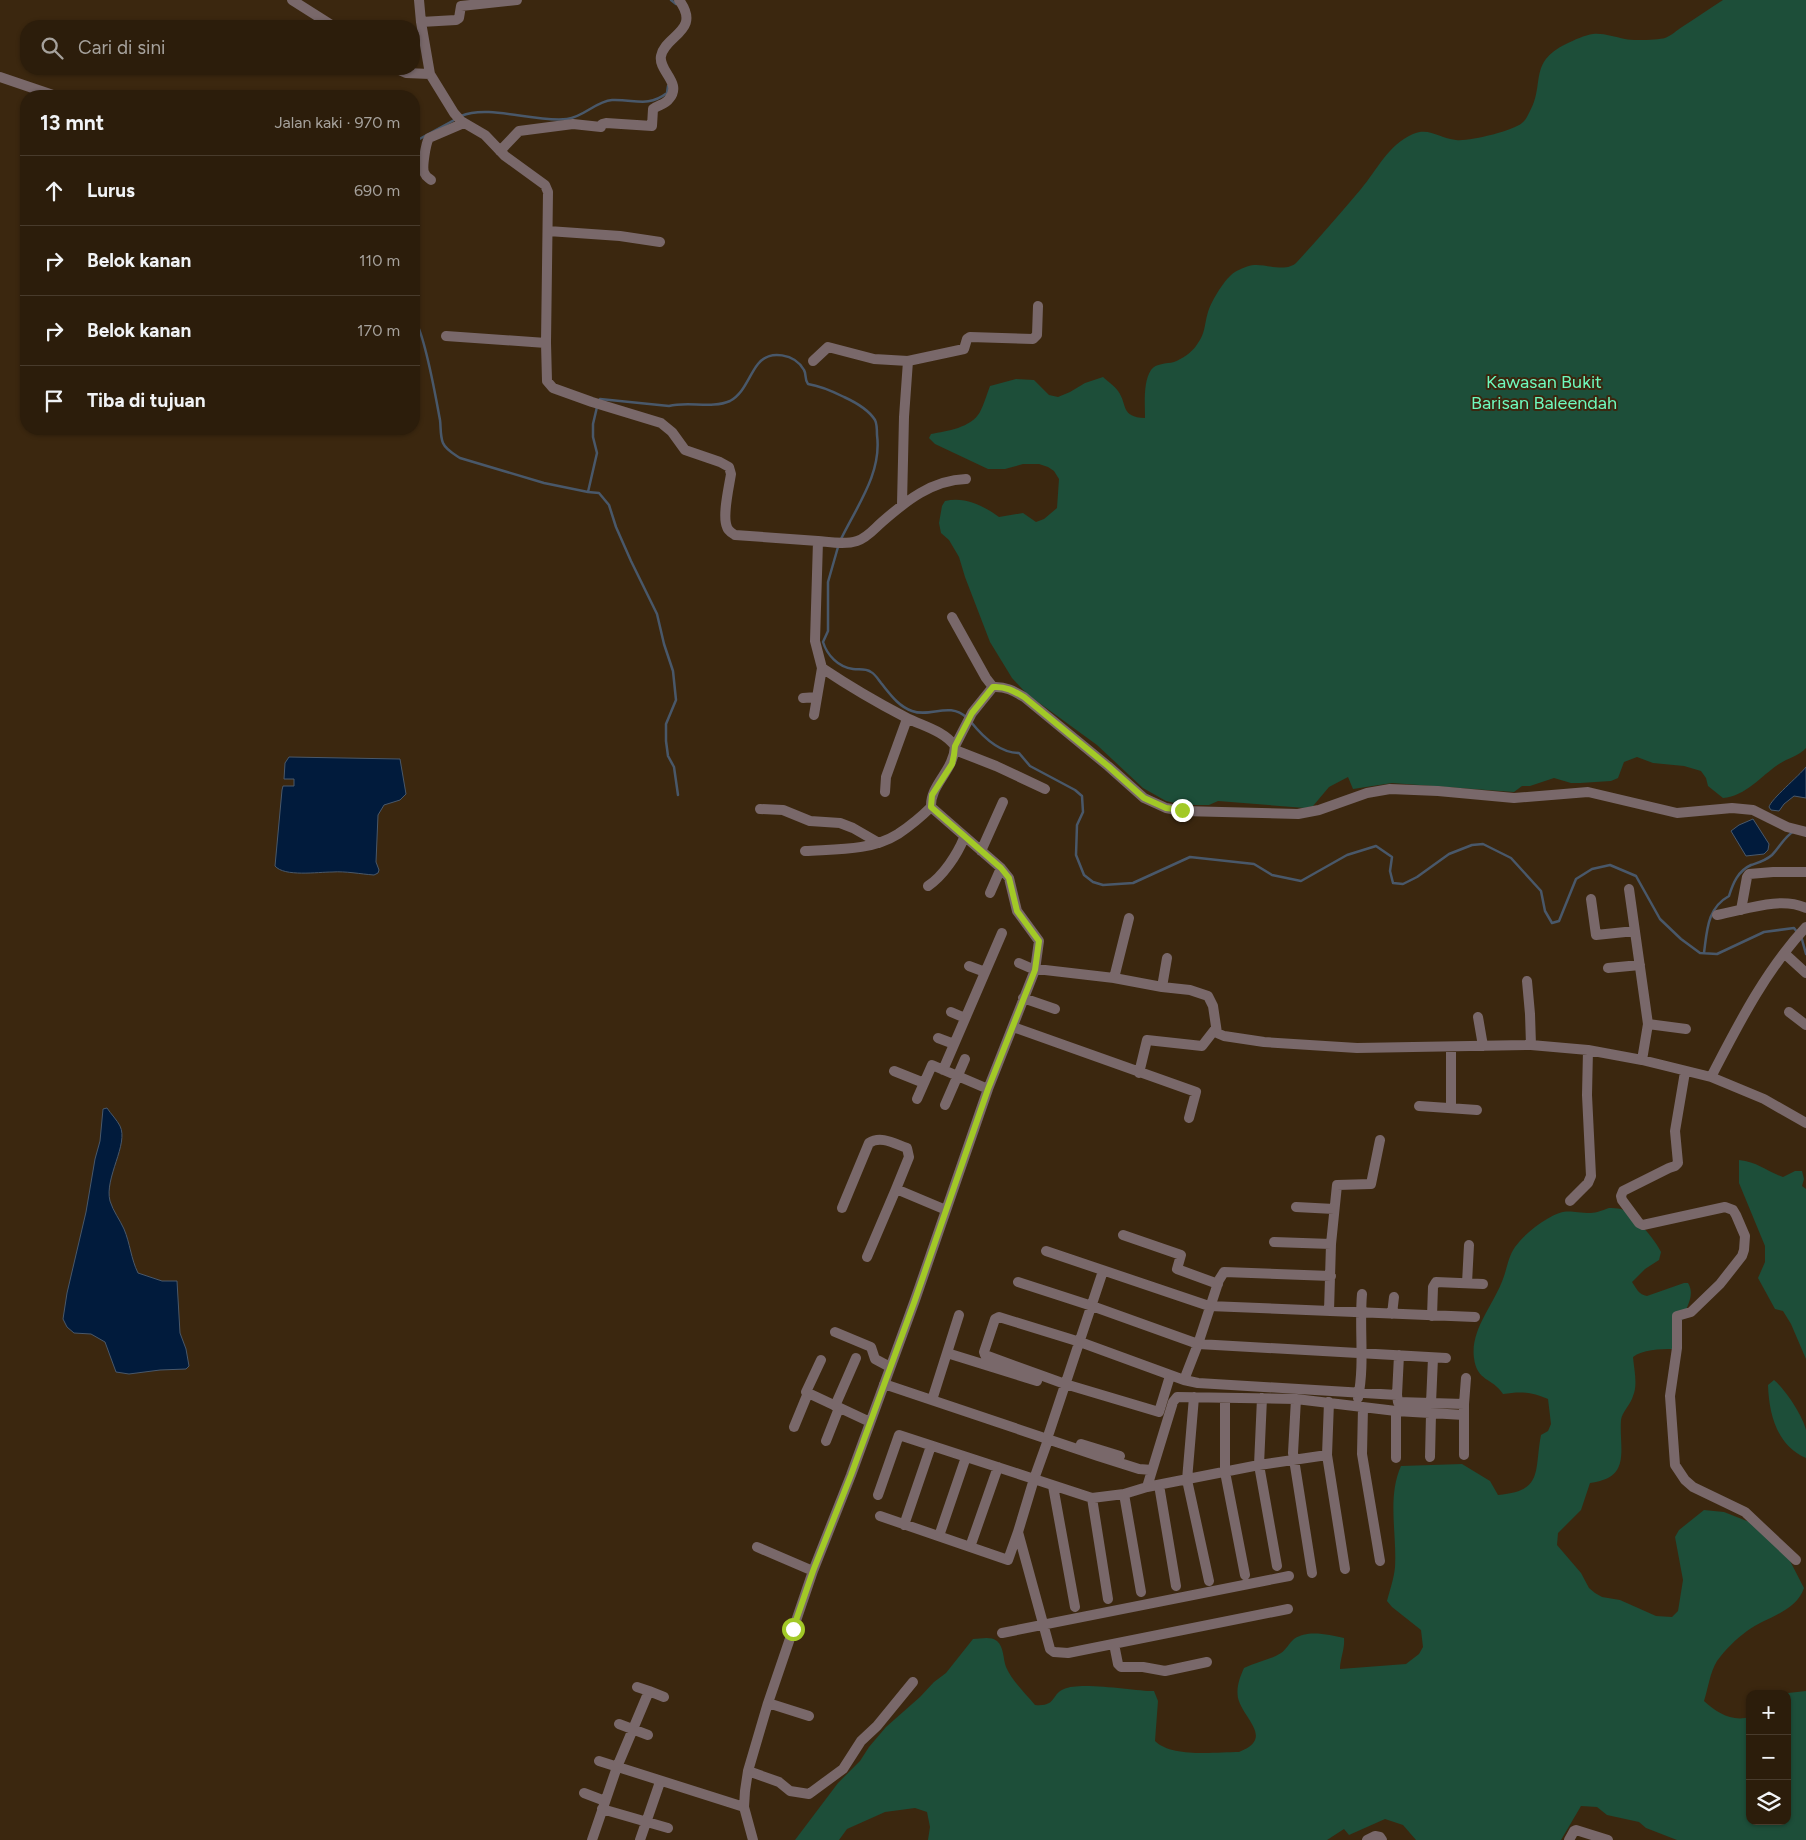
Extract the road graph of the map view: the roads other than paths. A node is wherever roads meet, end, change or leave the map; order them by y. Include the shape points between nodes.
1 (292, 0) edge
2 (419, 0) edge
3 (516, 0) edge
4 (679, 0) edge
5 (324, 20) edge
6 (420, 20) edge
7 (420, 22) joint
8 (420, 74) edge
9 (430, 74) junction
10 (0, 77) edge
11 (38, 90) edge
12 (462, 122) junction
13 (500, 151) junction
14 (430, 180) dead end
15 (548, 231) junction
16 (660, 242) dead end
17 (1038, 306) dead end
18 (446, 336) dead end
19 (546, 343) junction
20 (908, 361) junction
21 (813, 362) dead end
22 (966, 478) dead end
23 (902, 504) junction
24 (818, 541) junction
25 (952, 617) dead end
26 (822, 668) junction
27 (993, 687) junction
28 (803, 698) dead end
29 (818, 698) junction
30 (814, 715) dead end
31 (907, 719) junction
32 (955, 748) junction
33 (1045, 789) dead end
34 (885, 792) dead end
35 (1003, 802) dead end
36 (931, 807) junction
37 (760, 809) dead end
38 (1803, 831) edge
39 (964, 838) junction
40 (879, 843) junction
41 (805, 851) dead end
42 (981, 851) junction
43 (1001, 868) junction
44 (1806, 872) edge
45 (928, 886) dead end
46 (1630, 889) dead end
47 (990, 893) dead end
48 (1591, 899) dead end
49 (1806, 908) edge
50 (1741, 910) junction
51 (1717, 915) dead end
52 (1129, 918) dead end
53 (1806, 927) edge
54 (1635, 931) junction
55 (1002, 933) dead end
56 (1784, 953) junction
57 (1167, 958) dead end
58 (1019, 963) dead end
59 (1640, 965) junction
60 (969, 966) dead end
61 (1608, 968) dead end
62 (1035, 970) junction
63 (985, 972) junction
64 (1806, 973) edge
65 (1114, 978) junction
66 (1527, 981) dead end
67 (1162, 987) junction
68 (1023, 998) junction
69 (1055, 1009) dead end
70 (951, 1012) dead end
71 (1789, 1012) dead end
72 (1478, 1017) dead end
73 (965, 1018) junction
74 (1648, 1024) junction
75 (1806, 1025) edge
76 (1013, 1027) junction
77 (1216, 1028) junction
78 (1686, 1029) dead end
79 (938, 1038) dead end
80 (954, 1044) junction
81 (1483, 1046) junction
82 (1531, 1046) junction
83 (1451, 1047) junction
84 (1588, 1050) junction
85 (965, 1059) dead end
86 (1642, 1060) junction
87 (943, 1070) junction
88 (894, 1071) dead end
89 (1685, 1072) junction
90 (1139, 1073) junction
91 (958, 1076) junction
92 (1710, 1077) junction
93 (924, 1083) junction
94 (988, 1089) junction
95 (917, 1099) dead end
96 (945, 1105) dead end
97 (1419, 1106) dead end
98 (1451, 1108) junction
99 (1477, 1110) dead end
100 (1189, 1118) dead end
101 (1806, 1123) edge
102 (1380, 1140) dead end
103 (896, 1189) junction
104 (1570, 1200) dead end
105 (1296, 1207) dead end
106 (842, 1208) dead end
107 (1334, 1209) junction
108 (946, 1210) junction
109 (1123, 1235) dead end
110 (1274, 1242) dead end
111 (1331, 1244) junction
112 (1469, 1245) dead end
113 (1046, 1252) dead end
114 (867, 1257) dead end
115 (1103, 1270) junction
116 (1331, 1276) junction
117 (1018, 1282) dead end
118 (1467, 1283) junction
119 (1218, 1284) junction
120 (1483, 1284) dead end
121 (1362, 1294) dead end
122 (1394, 1297) dead end
123 (1092, 1306) junction
124 (1209, 1306) junction
125 (1329, 1311) junction
126 (1360, 1313) junction
127 (1392, 1314) junction
128 (959, 1315) dead end
129 (1432, 1316) junction
130 (1474, 1317) dead end
131 (835, 1332) dead end
132 (1080, 1342) junction
133 (1198, 1344) junction
134 (947, 1353) junction
135 (1362, 1353) junction
136 (1398, 1355) junction
137 (856, 1358) dead end
138 (1433, 1358) junction
139 (1446, 1358) dead end
140 (821, 1360) dead end
141 (890, 1367) junction
142 (1170, 1376) junction
143 (1466, 1378) dead end
144 (1184, 1380) junction
145 (885, 1381) junction
146 (1064, 1387) junction
147 (1359, 1393) junction
148 (808, 1394) junction
149 (1397, 1395) junction
150 (933, 1397) junction
151 (1194, 1397) junction
152 (1262, 1398) junction
153 (1225, 1399) junction
154 (1296, 1399) junction
155 (1329, 1402) junction
156 (1431, 1403) junction
157 (1464, 1404) junction
158 (837, 1407) junction
159 (1360, 1407) junction
160 (1396, 1412) junction
161 (1431, 1414) junction
162 (1464, 1415) junction
163 (870, 1422) junction
164 (1167, 1422) junction
165 (794, 1427) dead end
166 (1048, 1436) junction
167 (826, 1441) dead end
168 (931, 1446) junction
169 (1327, 1455) junction
170 (1464, 1455) dead end
171 (966, 1457) junction
172 (1430, 1457) dead end
173 (1396, 1458) dead end
174 (1294, 1459) junction
175 (1259, 1465) junction
176 (998, 1467) junction
177 (1152, 1470) junction
178 (1225, 1472) junction
179 (1034, 1479) junction
180 (1188, 1480) junction
181 (1159, 1485) junction
182 (1053, 1486) junction
183 (1147, 1487) junction
184 (1124, 1494) junction
185 (878, 1495) dead end
186 (1092, 1498) junction
187 (880, 1516) dead end
188 (904, 1524) junction
189 (1018, 1532) junction
190 (939, 1536) junction
191 (757, 1547) dead end
192 (970, 1547) junction
193 (1796, 1560) dead end
194 (1380, 1561) dead end
195 (1278, 1566) dead end
196 (1346, 1569) dead end
197 (813, 1571) junction
198 (1312, 1573) dead end
199 (1245, 1575) dead end
200 (1289, 1576) dead end
201 (1209, 1581) dead end
202 (1176, 1586) dead end
203 (1141, 1592) dead end
204 (1108, 1599) dead end
205 (1075, 1606) dead end
206 (1288, 1609) dead end
207 (1043, 1625) junction
208 (1002, 1633) dead end
209 (1114, 1644) junction
210 (1207, 1662) dead end
211 (913, 1682) dead end
212 (637, 1687) dead end
213 (649, 1691) junction
214 (664, 1697) dead end
215 (768, 1703) junction
216 (809, 1716) dead end
217 (619, 1724) dead end
218 (633, 1729) junction
219 (648, 1735) dead end
220 (599, 1761) dead end
221 (617, 1767) junction
222 (748, 1771) junction
223 (660, 1782) junction
224 (584, 1793) dead end
225 (603, 1805) junction
226 (744, 1808) junction
227 (645, 1822) junction
228 (668, 1828) dead end
229 (592, 1840) edge
230 (640, 1840) edge
231 (753, 1840) edge
232 (1367, 1840) edge
233 (1382, 1840) edge
234 (1568, 1840) edge
235 (1608, 1840) edge

1 - 5 street
2 - 6 street
3 - 7 street via 461,6 456,20
4 - 13 street via 687,16 684,26 660,58 673,84 672,91 670,99 653,109 652,126 573,124 519,131
7 - 9 street
8 - 9 street
9 - 12 street
10 - 11 street
12 - 13 street via 485,135
12 - 14 street via 429,138 424,170
13 - 15 street via 545,185 550,199
15 - 16 street
15 - 19 street
17 - 20 street via 1037,335 1033,339 970,338 964,349
18 - 19 street
19 - 24 street via 545,373 553,388 661,423 685,450 729,467 726,519 730,532 736,536
20 - 21 street via 874,359 826,347
20 - 23 street
22 - 23 street via 940,482
23 - 24 street via 857,541
24 - 26 street via 815,641
25 - 27 street
26 - 29 street
26 - 31 street
27 - 32 street via 970,717
27 - 38 street via 1012,690 1024,697 1144,798 1166,808 1298,814 1378,790 1438,791 1514,798 1588,792 1677,813 1732,808 1753,810 1787,827
28 - 29 street
29 - 30 street
31 - 32 street via 944,734
31 - 34 street via 886,777
32 - 33 street
32 - 36 street via 952,764 932,795
35 - 42 street
36 - 39 street
36 - 40 street via 897,835
37 - 40 street via 783,810 810,821 840,823
39 - 42 street
39 - 45 street via 945,869
40 - 41 street via 861,848
42 - 43 street
43 - 47 street
43 - 62 street via 1009,878 1017,911 1039,941
44 - 50 street via 1750,874
46 - 54 street
48 - 54 street via 1596,935
49 - 50 street via 1784,902
50 - 51 street
52 - 65 street
53 - 56 street
54 - 59 street
55 - 63 street
56 - 64 street
56 - 92 street via 1740,1021
57 - 67 street
58 - 62 street
59 - 61 street
59 - 74 street
60 - 63 street
62 - 65 street
62 - 68 street
63 - 73 street
65 - 67 street
66 - 82 street
67 - 77 street via 1208,996
68 - 69 street
68 - 76 street
70 - 73 street
71 - 75 street
72 - 81 street
73 - 80 street
74 - 78 street
74 - 86 street
76 - 90 street
76 - 94 street
77 - 83 street via 1217,1033 1224,1036 1264,1042 1357,1048
77 - 90 street via 1202,1046 1147,1040
79 - 80 street
80 - 87 street
81 - 82 street
81 - 83 street
82 - 84 street
83 - 98 street
84 - 86 street
84 - 104 street via 1591,1176
85 - 91 street
86 - 89 street
87 - 91 street
87 - 93 street via 932,1065
88 - 93 street
89 - 92 street
89 - 193 street via 1675,1131 1678,1163 1623,1191 1622,1200 1643,1225 1725,1206 1736,1215 1745,1243 1742,1256 1720,1284 1691,1312 1677,1316 1677,1348 1670,1396 1675,1465 1684,1480 1693,1487 1745,1512
90 - 100 street via 1196,1092
91 - 94 street
91 - 96 street
92 - 101 street via 1764,1099
93 - 95 street
94 - 108 street
97 - 98 street
98 - 99 street
102 - 107 street via 1371,1184 1337,1184
103 - 106 street via 909,1157 907,1148 873,1140
103 - 108 street
103 - 114 street
105 - 107 street
107 - 111 street
108 - 141 street
109 - 119 street via 1181,1254 1177,1269
110 - 111 street
111 - 116 street
112 - 118 street
113 - 115 street
115 - 123 street
115 - 124 street
116 - 119 street via 1224,1272
116 - 125 street
117 - 123 street
118 - 120 street
118 - 129 street via 1434,1283
119 - 124 street
121 - 126 street
122 - 127 street
123 - 132 street
123 - 133 street
124 - 125 street
124 - 133 street
125 - 126 street
126 - 127 street
126 - 135 street
127 - 129 street
128 - 134 street
129 - 130 street
131 - 141 street via 871,1348 875,1359
132 - 142 street
132 - 146 street
132 - 146 street via 995,1318 985,1355
133 - 135 street
133 - 144 street
134 - 146 street
134 - 150 street
135 - 136 street
135 - 147 street
136 - 138 street
136 - 149 street
137 - 158 street
138 - 139 street
138 - 156 street
140 - 148 street via 806,1392
141 - 145 street
142 - 144 street
142 - 146 street via 1159,1412
143 - 157 street
144 - 147 street
145 - 150 street
145 - 163 street
146 - 164 street
146 - 166 street
147 - 149 street
147 - 159 street
148 - 158 street
148 - 165 street
149 - 156 street via 1398,1402
150 - 166 street
151 - 153 street
151 - 164 street via 1177,1397 1172,1402
151 - 180 street
152 - 153 street
152 - 154 street
152 - 175 street
153 - 178 street
154 - 155 street
154 - 174 street
155 - 159 street
155 - 169 street
156 - 157 street
157 - 162 street
158 - 163 street
158 - 167 street
159 - 160 street
159 - 194 street via 1362,1454
160 - 161 street
160 - 173 street
161 - 162 street
161 - 172 street
162 - 170 street
163 - 197 street
164 - 177 street
166 - 177 street via 1099,1453 1141,1462
166 - 179 street
168 - 171 street
168 - 185 street via 899,1435
168 - 188 street
169 - 174 street
169 - 196 street
171 - 176 street
171 - 190 street
174 - 175 street
174 - 198 street
175 - 178 street
175 - 195 street
176 - 179 street
176 - 192 street
177 - 183 street
178 - 180 street
178 - 199 street
179 - 182 street
179 - 189 street
180 - 181 street
180 - 201 street
181 - 183 street
181 - 202 street
182 - 186 street
182 - 205 street
183 - 184 street
184 - 186 street
184 - 203 street
186 - 204 street
187 - 188 street
188 - 190 street
189 - 192 street via 1008,1560
189 - 207 street
190 - 192 street
191 - 197 street
197 - 215 street
200 - 207 street
206 - 209 street
207 - 208 street
207 - 209 street via 1050,1650 1054,1652 1068,1653
209 - 210 street via 1118,1664 1122,1667 1165,1671
211 - 222 street via 861,1741 844,1769 809,1794 790,1791 779,1782
212 - 213 street
213 - 214 street
213 - 218 street
215 - 216 street
215 - 222 street
217 - 218 street
218 - 219 street
218 - 221 street
220 - 221 street
221 - 223 street
221 - 225 street
222 - 226 street
223 - 226 street
223 - 227 street
224 - 225 street
225 - 227 street
225 - 229 street
226 - 231 street
227 - 228 street
227 - 230 street
232 - 233 street via 1375,1836
234 - 235 street via 1576,1830

